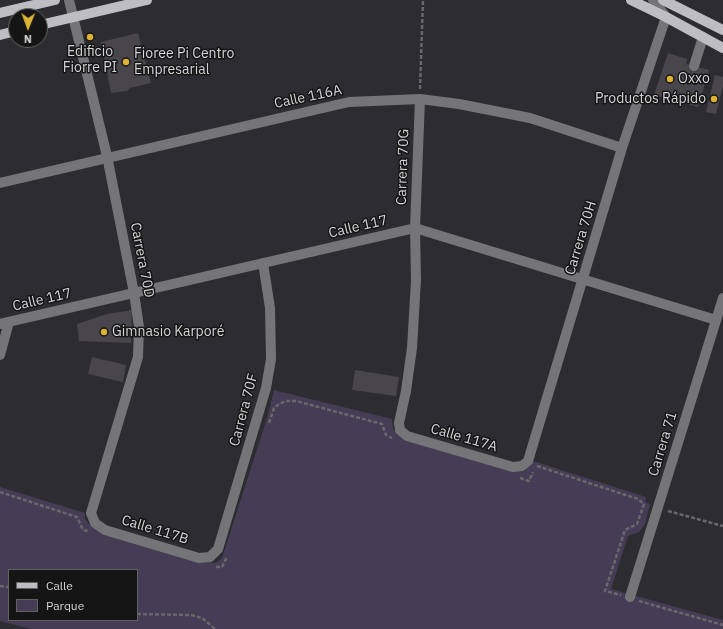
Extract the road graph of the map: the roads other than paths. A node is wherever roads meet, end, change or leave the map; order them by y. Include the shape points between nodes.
1 (55, 0) edge
2 (69, 0) edge
3 (147, 0) edge
4 (631, 0) edge
5 (653, 0) edge
6 (663, 0) edge
7 (0, 13) edge
8 (73, 17) junction
9 (666, 17) junction
10 (48, 23) edge
11 (723, 30) edge
12 (703, 37) junction
13 (723, 48) edge
14 (694, 66) tunnel mouth
15 (420, 99) junction
16 (622, 148) junction
17 (107, 156) junction
18 (0, 183) edge
19 (415, 228) junction
20 (263, 263) junction
21 (583, 281) junction
22 (134, 293) junction
23 (723, 298) edge
24 (716, 320) junction
25 (5, 323) edge
26 (0, 354) edge
27 (400, 430) joint
28 (522, 466) joint
29 (93, 528) joint
30 (210, 562) joint
31 (630, 597) road end

1 - 7 main road
2 - 8 street, Carrera 70D
3 - 8 main road
4 - 9 main road
5 - 9 street
6 - 11 main road
8 - 10 main road
8 - 17 street, Carrera 70D
9 - 12 main road
9 - 16 street, Carrera 70H
12 - 13 main road
12 - 14 street
15 - 16 street, Calle 116A via 530,118
15 - 17 street, Calle 116A via 349,102
15 - 19 street, Carrera 70G
16 - 21 street, Carrera 70H
17 - 18 street, Calle 116A
17 - 22 street, Carrera 70D
19 - 20 street, Calle 117
19 - 21 street
19 - 27 street, Carrera 70G via 416,280 412,340
20 - 22 street, Calle 117
20 - 30 street, Carrera 70F via 270,308 271,359 266,388 218,549
21 - 24 street
21 - 28 street, Carrera 70H via 528,461
22 - 25 street, Calle 117
22 - 29 street, Carrera 70D via 139,327 138,358 91,513
23 - 24 street, Carrera 71
24 - 31 street, Carrera 71
25 - 26 street
27 - 28 street, Calle 117A via 406,436 513,467
29 - 30 street, Calle 117B

